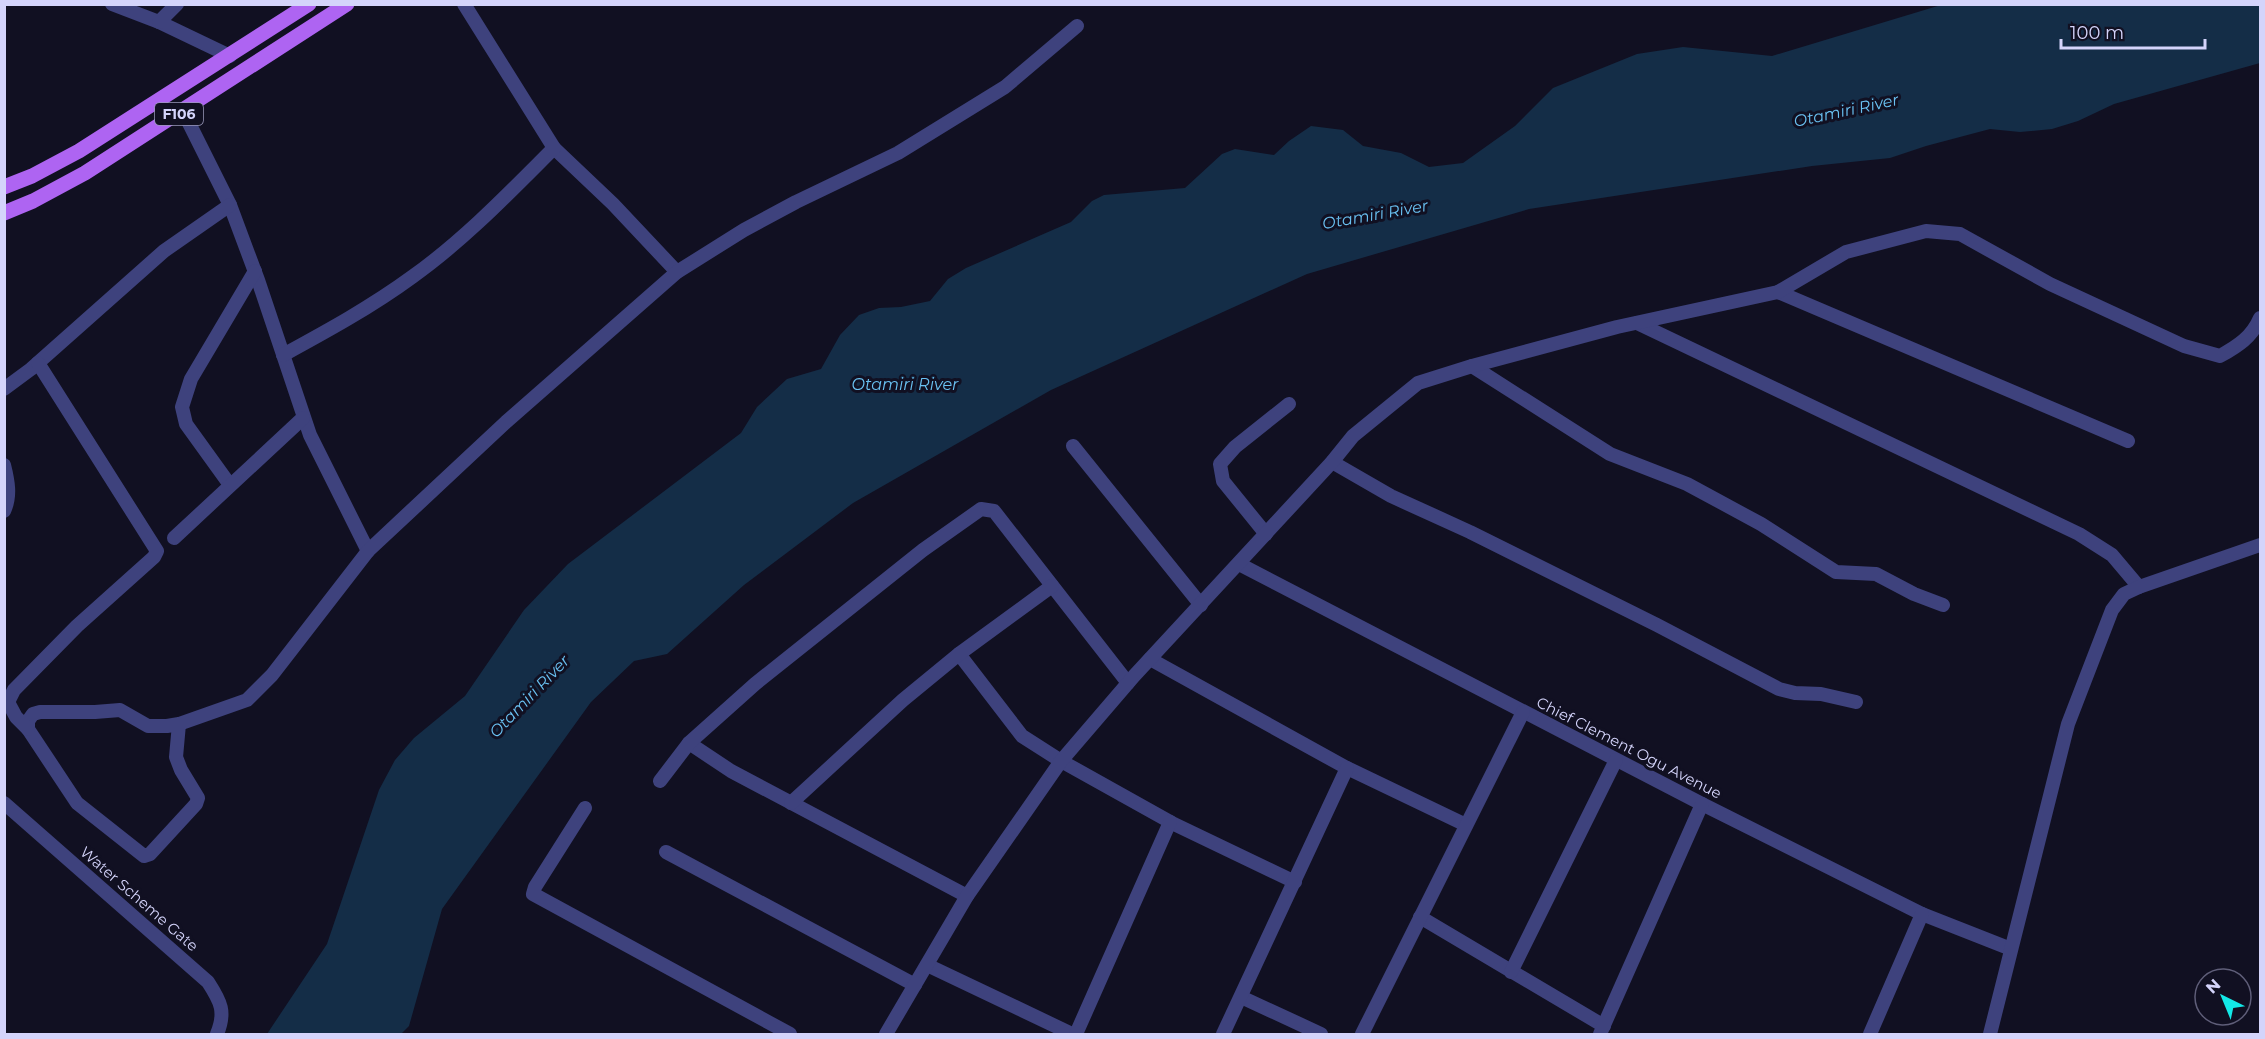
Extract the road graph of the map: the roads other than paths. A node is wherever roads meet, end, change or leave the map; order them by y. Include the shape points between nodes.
1 (112, 4) edge
2 (177, 4) edge
3 (309, 4) edge
4 (346, 4) edge
5 (464, 4) edge
6 (159, 22) junction
7 (1077, 26) dead end
8 (231, 56) junction
9 (183, 111) junction
10 (554, 148) junction
11 (4, 188) edge
12 (230, 205) junction
13 (4, 213) edge
14 (255, 271) junction
15 (677, 272) junction
16 (1778, 292) junction
17 (2260, 318) edge
18 (1637, 323) junction
19 (283, 355) junction
20 (38, 363) junction
21 (1472, 366) junction
22 (4, 389) edge
23 (1289, 404) dead end
24 (303, 418) junction
25 (2128, 441) dead end
26 (1073, 446) dead end
27 (1332, 462) junction
28 (4, 465) edge
29 (230, 486) junction
30 (4, 511) edge
31 (1266, 534) junction
32 (174, 538) dead end
33 (2260, 545) edge
34 (368, 551) junction
35 (1239, 564) junction
36 (1052, 585) junction
37 (2139, 587) junction
38 (1201, 605) junction
39 (1943, 605) dead end
40 (959, 654) junction
41 (1150, 659) junction
42 (1128, 683) junction
43 (1856, 702) dead end
44 (1524, 712) junction
45 (179, 724) junction
46 (28, 729) junction
47 (689, 743) junction
48 (1616, 760) junction
49 (1061, 761) junction
50 (1347, 768) junction
51 (660, 781) dead end
52 (4, 803) edge
53 (791, 803) junction
54 (1702, 804) junction
55 (585, 808) dead end
56 (1170, 822) junction
57 (1466, 825) junction
58 (666, 852) dead end
59 (1295, 882) junction
60 (967, 896) junction
61 (1922, 914) junction
62 (1420, 917) junction
63 (2011, 949) junction
64 (927, 965) junction
65 (1511, 972) junction
66 (915, 985) junction
67 (1241, 997) junction
68 (1602, 1030) edge
69 (217, 1035) edge
70 (790, 1035) edge
71 (886, 1035) edge
72 (1074, 1035) edge
73 (1223, 1035) edge
74 (1321, 1035) edge
75 (1362, 1035) edge
76 (1870, 1035) edge
77 (1990, 1035) edge

1 - 6 street
2 - 6 street
3 - 8 main road, F106
4 - 9 main road, F106
5 - 10 street
6 - 8 street
7 - 15 street via 1005,87 898,153 786,208
8 - 11 main road, F106 via 79,152
9 - 12 street
9 - 13 main road, F106 via 85,173
10 - 15 street
10 - 19 street via 413,277
12 - 14 street
12 - 20 street via 164,251
14 - 19 street
14 - 29 street via 191,379 182,407 186,424
15 - 34 street via 506,422
16 - 17 street via 1846,252 1926,231 1960,234 2050,284 2184,346 2220,356 2255,331
16 - 18 street
16 - 25 street
18 - 21 street
18 - 37 street via 2079,534 2112,555
19 - 24 street
20 - 22 street
20 - 46 street via 157,551 14,690 8,702 10,709
21 - 27 street via 1419,383 1353,436
21 - 39 street via 1610,454 1687,484 1761,524 1836,572 1876,574
23 - 31 street via 1234,447 1220,464 1223,481
24 - 29 street
24 - 34 street
26 - 38 street
27 - 31 street
27 - 43 street via 1391,496 1779,689
28 - 30 street via 9,482
29 - 32 street
31 - 35 street
33 - 37 street
34 - 45 street via 257,693
35 - 38 street
35 - 44 street, Chief Clement Ogu Avenue
36 - 40 street
36 - 42 street
36 - 47 street via 994,511 981,509 923,550 765,676
37 - 63 street via 2124,594 2112,610 2068,724
38 - 41 street
40 - 49 street via 1022,736
40 - 53 street
41 - 42 street
41 - 50 street
42 - 49 street
44 - 48 street, Chief Clement Ogu Avenue
44 - 57 street
45 - 46 street via 148,726 111,709 40,712 28,721
45 - 46 street via 176,757 198,798 150,855 144,856 76,804
47 - 51 street
47 - 53 street via 730,771
48 - 54 street, Chief Clement Ogu Avenue
48 - 65 street
49 - 56 street
49 - 60 street
50 - 57 street
50 - 59 street
52 - 69 street, Water Scheme Gate via 208,982 220,1000 222,1021
53 - 60 street
54 - 61 street, Chief Clement Ogu Avenue
54 - 68 street
55 - 70 street via 533,894
56 - 59 street
56 - 72 street
57 - 62 street
58 - 66 street
59 - 67 street
60 - 64 street
61 - 63 street, Chief Clement Ogu Avenue
61 - 76 street
62 - 65 street
62 - 75 street
63 - 77 street
64 - 66 street
64 - 72 street
65 - 68 street
66 - 71 street
67 - 73 street
67 - 74 street

